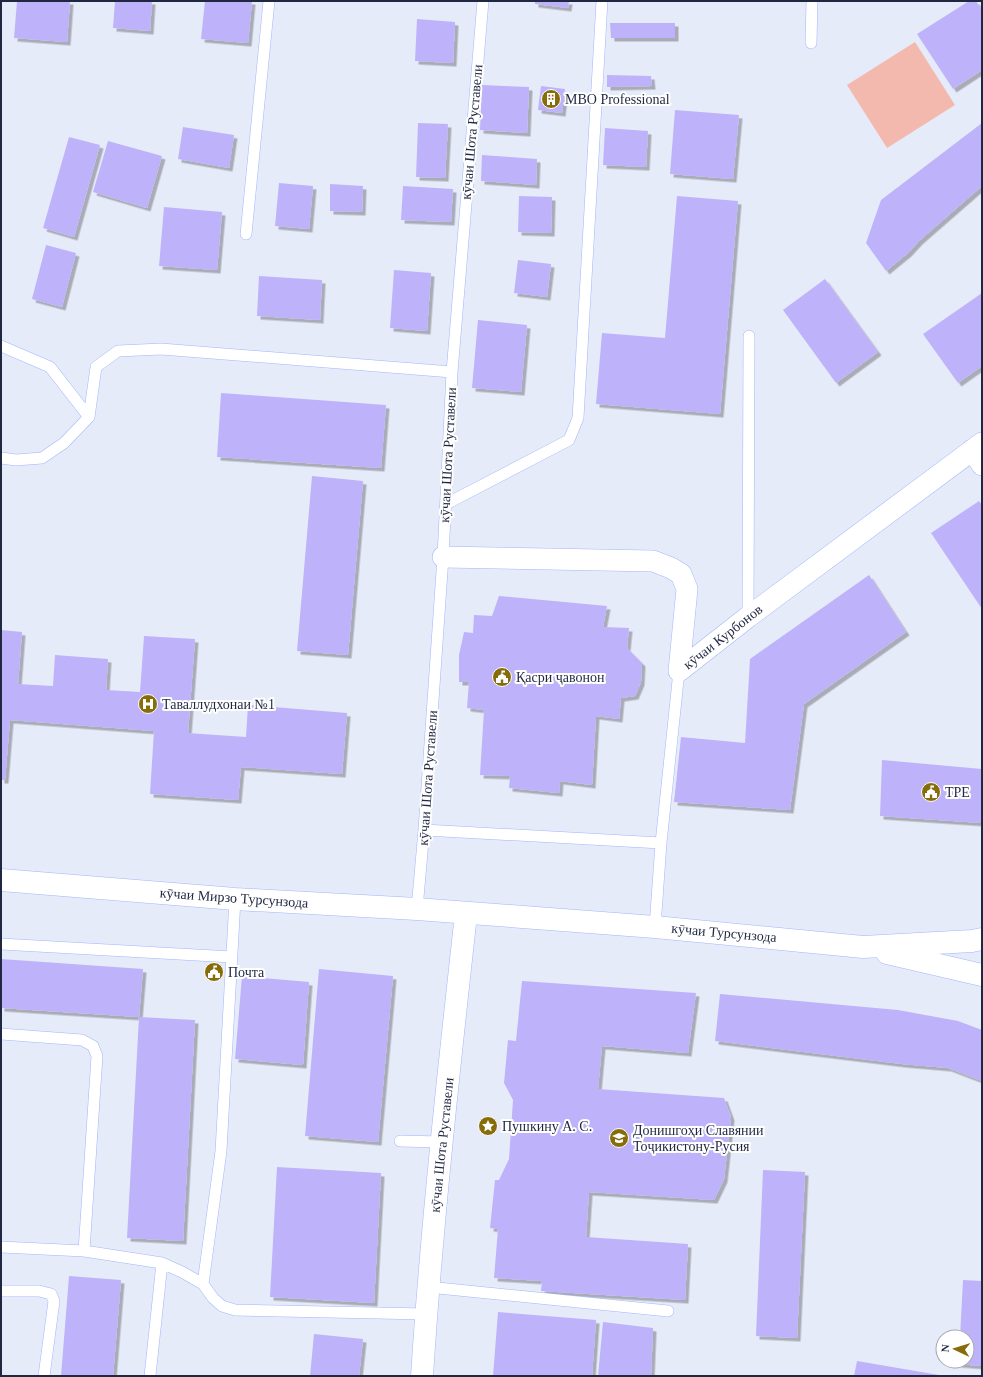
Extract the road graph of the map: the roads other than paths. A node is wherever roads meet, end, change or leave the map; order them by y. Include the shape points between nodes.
1 (269, 1) edge
2 (483, 1) edge
3 (602, 1) edge
4 (812, 1) edge
5 (811, 43) dead end
6 (246, 234) dead end
7 (749, 336) dead end
8 (1, 346) edge
9 (452, 372) junction
10 (89, 418) junction
11 (979, 453) edge
12 (1, 458) edge
13 (446, 504) junction
14 (443, 557) junction
15 (748, 617) junction
16 (679, 671) junction
17 (424, 830) junction
18 (662, 843) junction
19 (1, 880) edge
20 (235, 899) junction
21 (417, 909) junction
22 (466, 914) junction
23 (655, 927) junction
24 (982, 939) edge
25 (1, 944) edge
26 (863, 947) junction
27 (232, 958) junction
28 (982, 975) edge
29 (1, 1034) edge
30 (400, 1141) dead end
31 (441, 1142) junction
32 (1, 1247) edge
33 (84, 1251) junction
34 (162, 1263) junction
35 (203, 1284) junction
36 (428, 1287) junction
37 (1, 1291) edge
38 (668, 1311) dead end
39 (426, 1314) junction
40 (44, 1376) edge
41 (150, 1376) edge
42 (422, 1376) edge

1 - 6 lane
2 - 9 lane, кӯчаи Шота Руставели
3 - 13 lane via 578,418 569,440
4 - 5 lane
7 - 15 lane
8 - 10 lane via 50,367
9 - 10 lane via 161,349 118,352 96,367
9 - 13 lane, кӯчаи Шота Руставели
10 - 12 lane via 64,442 42,458
11 - 15 street, кӯчаи Курбонов
13 - 14 lane, кӯчаи Шота Руставели
14 - 16 street, кӯчаи Курбонов via 653,561 671,568 681,574 687,589
14 - 17 lane, кӯчаи Шота Руставели
15 - 16 street, кӯчаи Курбонов
16 - 18 lane
17 - 18 lane
17 - 21 lane, кӯчаи Шота Руставели
18 - 23 lane
19 - 20 street, кӯчаи Мирзо Турсунзода
20 - 21 street, кӯчаи Мирзо Турсунзода
20 - 27 lane
21 - 22 street, кӯчаи Мирзо Турсунзода
22 - 23 street, кӯчаи Турсунзода
22 - 31 street, кӯчаи Шота Руставели
23 - 26 street, кӯчаи Турсунзода
24 - 26 street, кӯчаи Турсунзода via 972,942
25 - 27 lane
26 - 28 street
27 - 35 lane via 221,1151
29 - 33 lane via 82,1040 93,1046 97,1056
30 - 31 lane
31 - 36 street, кӯчаи Шота Руставели
32 - 33 lane
33 - 34 lane
34 - 35 lane
34 - 41 lane
35 - 39 lane via 222,1306 235,1310
36 - 38 lane
36 - 39 street, кӯчаи Шота Руставели
37 - 40 lane via 39,1291 51,1294 54,1301
39 - 42 street, кӯчаи Шота Руставели

